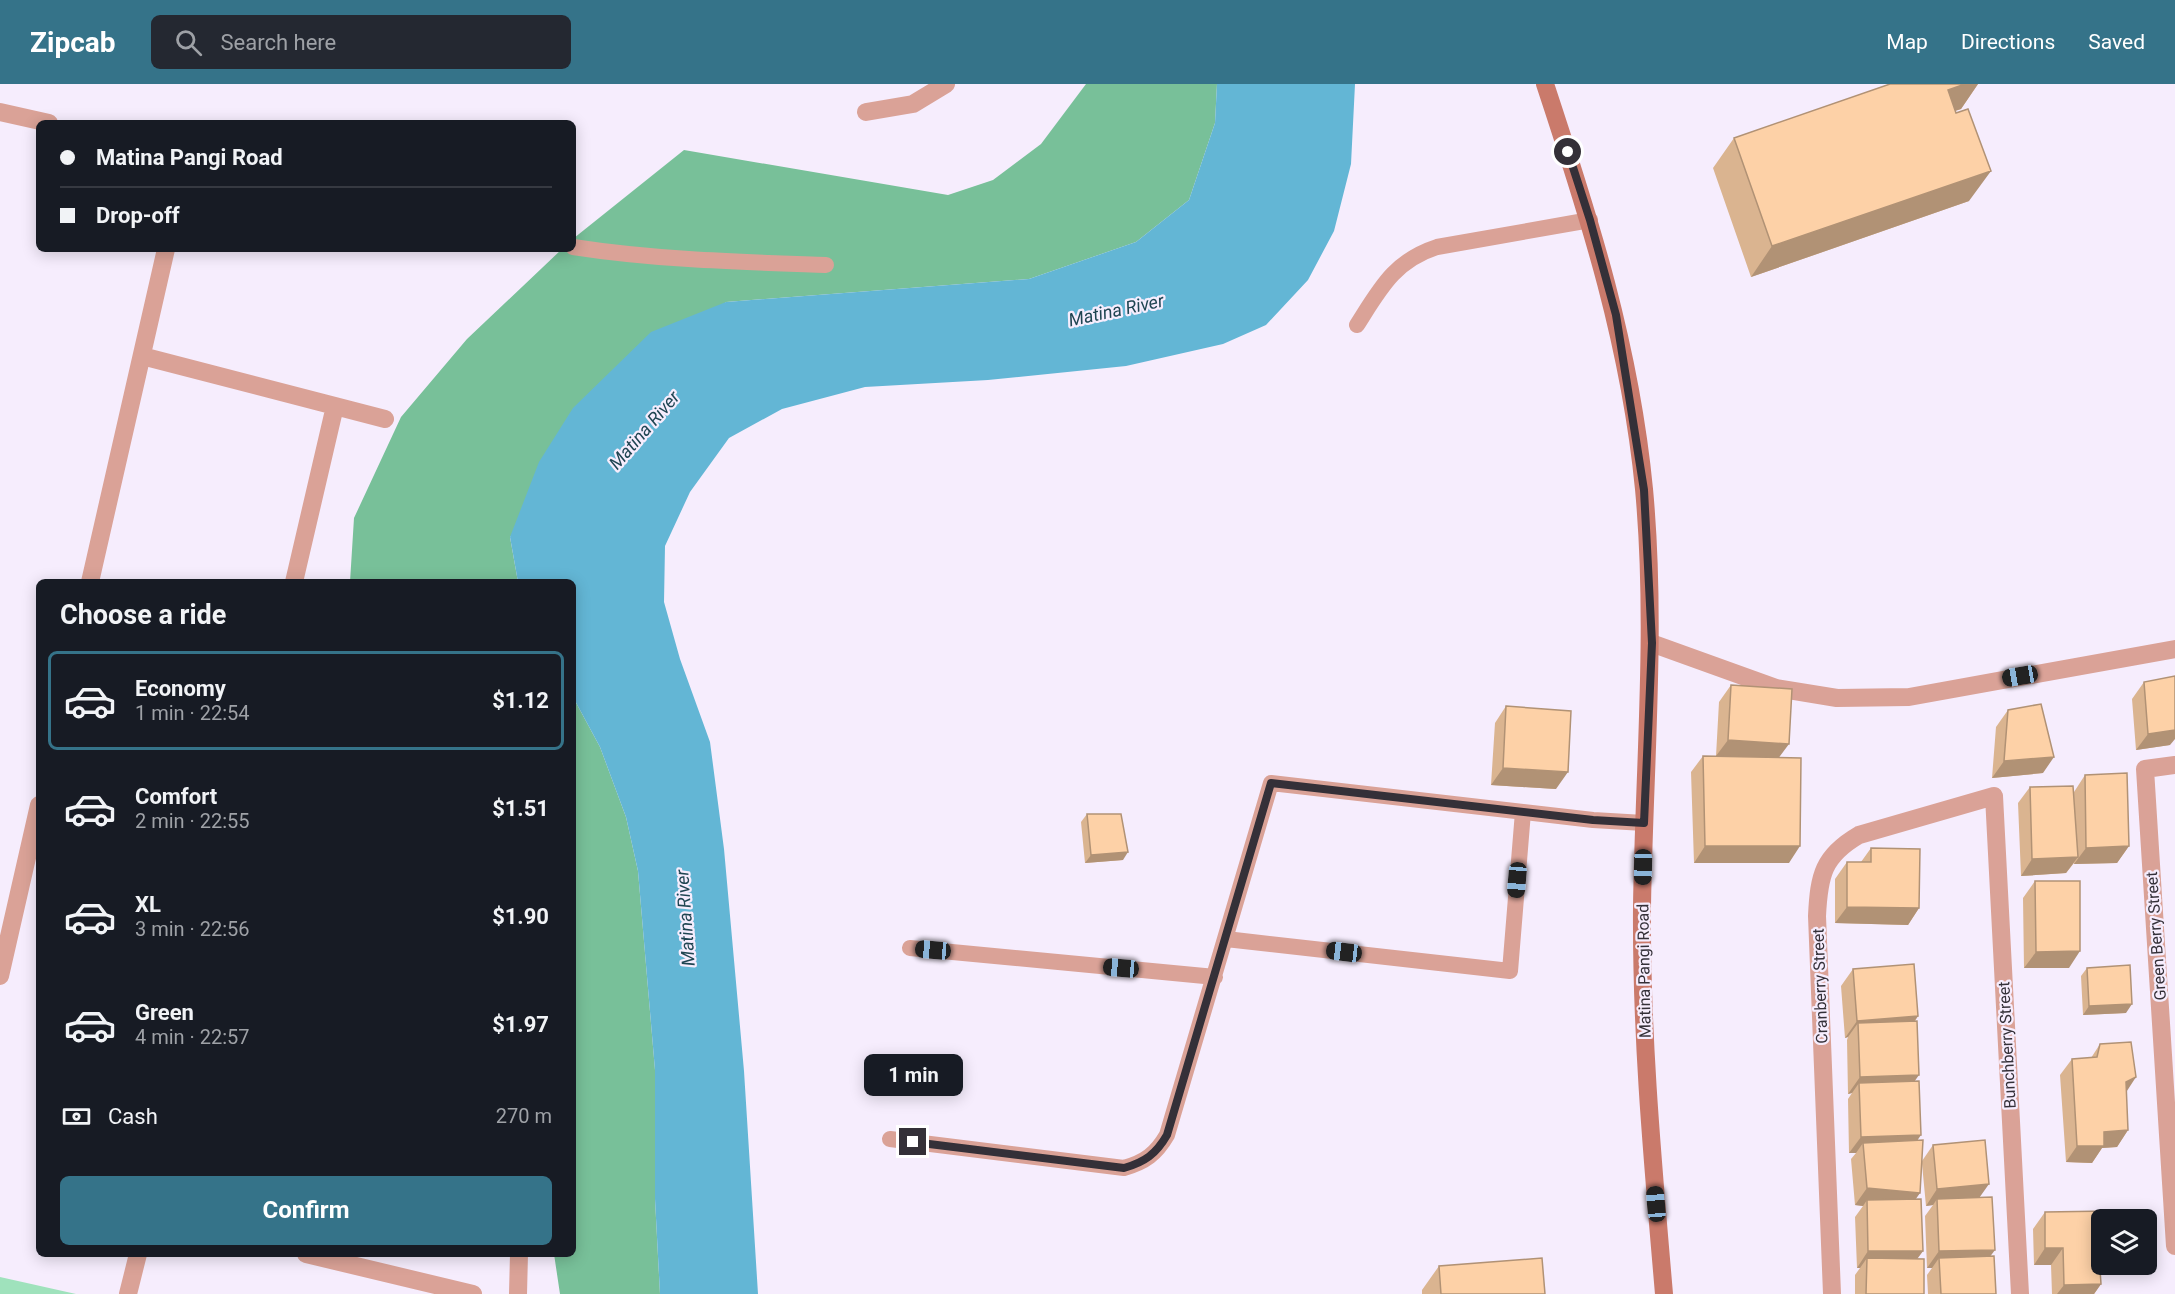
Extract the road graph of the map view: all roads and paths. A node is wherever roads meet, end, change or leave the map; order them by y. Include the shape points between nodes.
1 (946, 84) edge
2 (1545, 84) edge
3 (866, 112) dead end
4 (1, 115) edge
5 (36, 121) edge
6 (1590, 220) junction
7 (576, 247) edge
8 (165, 252) edge
9 (826, 265) dead end
10 (1357, 325) dead end
11 (142, 356) junction
12 (335, 406) junction
13 (386, 419) dead end
14 (91, 579) edge
15 (295, 579) edge
16 (1652, 643) junction
17 (2175, 649) edge
18 (2175, 765) edge
19 (1994, 796) joint
20 (1523, 812) junction
21 (36, 818) edge
22 (1644, 823) junction
23 (1226, 939) junction
24 (910, 948) dead end
25 (0, 976) edge
26 (1215, 977) junction
27 (890, 1139) dead end
28 (2175, 1246) edge
29 (137, 1257) edge
30 (319, 1257) edge
31 (519, 1257) edge
32 (128, 1294) edge
33 (473, 1294) edge
34 (518, 1294) edge
35 (1664, 1294) edge
36 (1832, 1294) edge
37 (2020, 1294) edge

1 - 3 street via 914,104
2 - 6 street, Matina Pangi Road
4 - 5 street
6 - 10 lane via 1416,254 1382,287
6 - 16 street, Matina Pangi Road via 1616,315 1632,400 1644,490
7 - 9 lane via 714,261
8 - 11 street
11 - 12 street
11 - 14 street
12 - 13 street
12 - 15 street
16 - 17 street via 1776,688 1837,698 1909,697
16 - 22 street, Matina Pangi Road
18 - 28 street, Green Berry Street via 2145,769
19 - 36 street, Cranberry Street via 1859,835 1839,847 1827,861 1818,886
19 - 37 street, Bunchberry Street
20 - 22 lane
20 - 23 lane via 1271,783
20 - 23 lane via 1510,971
21 - 25 street
22 - 35 street, Matina Pangi Road via 1646,1068
23 - 26 lane
24 - 26 lane
26 - 27 lane via 1167,1135 1158,1151 1141,1163 1124,1168
29 - 32 street
30 - 33 street
31 - 34 street

